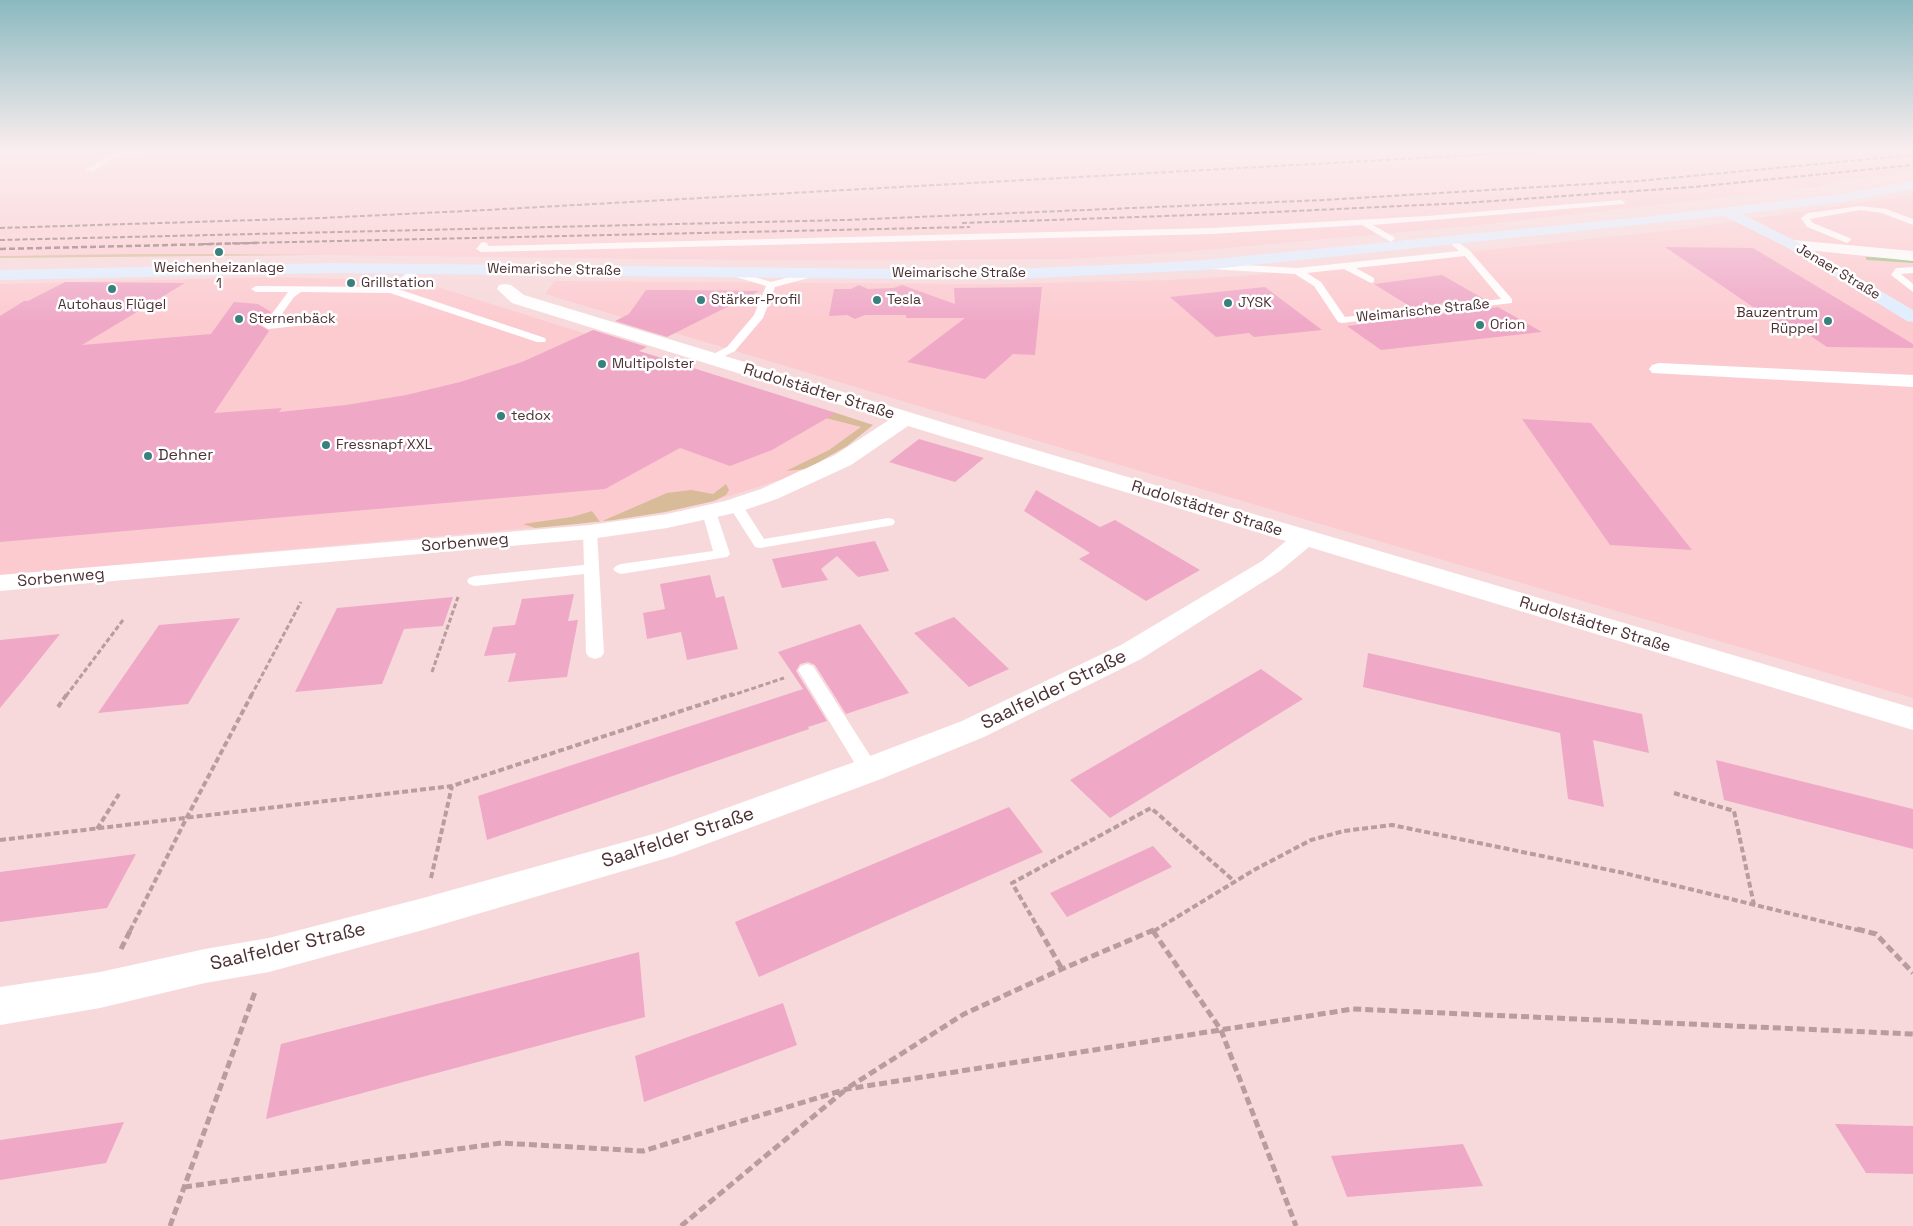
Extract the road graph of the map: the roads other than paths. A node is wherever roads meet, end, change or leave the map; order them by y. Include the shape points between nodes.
1 (1558, 208) edge
2 (1677, 208) edge
3 (1716, 208) edge
4 (1758, 208) edge
5 (1859, 208) edge
6 (1862, 208) edge
7 (1727, 212) junction
8 (1652, 220) junction
9 (1913, 222) edge
10 (1364, 224) junction
11 (1774, 235) junction
12 (1391, 239) junction
13 (1450, 240) junction
14 (484, 245) dead end
15 (1793, 245) junction
16 (1853, 245) junction
17 (1467, 253) junction
18 (1913, 256) edge
19 (0, 264) edge
20 (1204, 265) junction
21 (1346, 266) junction
22 (417, 268) junction
23 (1913, 270) edge
24 (1297, 271) junction
25 (730, 272) junction
26 (816, 273) junction
27 (0, 275) edge
28 (1371, 280) dead end
29 (771, 285) junction
30 (256, 289) dead end
31 (299, 289) junction
32 (505, 289) dead end
33 (1913, 289) edge
34 (391, 290) junction
35 (1913, 317) edge
36 (312, 322) dead end
37 (541, 340) dead end
38 (712, 359) junction
39 (1660, 369) dead end
40 (1913, 381) edge
41 (906, 418) junction
42 (736, 506) junction
43 (709, 512) junction
44 (888, 522) dead end
45 (590, 532) junction
46 (1304, 538) junction
47 (591, 569) junction
48 (621, 569) dead end
49 (475, 581) dead end
50 (0, 584) edge
51 (596, 654) dead end
52 (807, 670) road end
53 (1913, 720) edge
54 (869, 770) junction
55 (0, 1006) edge

1 - 10 lane
2 - 12 main road, Weimarische Straße
3 - 7 main road, Jenaer Straße
4 - 7 main road, Weimarische Straße
5 - 16 lane via 1804,218 1810,225
6 - 9 lane via 1883,211
7 - 8 main road, Weimarische Straße
7 - 11 main road, Jenaer Straße
8 - 11 main road via 1715,224
8 - 13 main road, Weimarische Straße
10 - 12 lane
10 - 14 lane via 1032,237 482,249
11 - 15 main road, Jenaer Straße
12 - 19 main road, Weimarische Straße via 1152,262 1014,267 360,261
13 - 17 lane
13 - 20 main road, Weimarische Straße
15 - 16 street
15 - 35 main road, Jenaer Straße
16 - 18 street
17 - 21 lane
17 - 24 lane, Weimarische Straße via 1508,301 1342,320 1318,284
20 - 24 lane
20 - 26 main road, Weimarische Straße via 1034,273
21 - 24 lane
21 - 28 lane
22 - 25 main road, Weimarische Straße
22 - 27 main road, Weimarische Straße
22 - 34 lane
23 - 33 lane via 1899,270 1896,275
25 - 26 main road, Weimarische Straße
25 - 29 lane
26 - 29 lane
29 - 38 lane via 759,316 731,349
30 - 31 lane
31 - 34 lane
31 - 36 lane via 290,295 268,326
32 - 38 street, Rudolstädter Straße via 518,299
34 - 37 lane
38 - 41 street, Rudolstädter Straße
39 - 40 street
41 - 42 street, Sorbenweg via 843,460
41 - 46 street, Rudolstädter Straße
42 - 43 street, Sorbenweg
42 - 44 lane via 760,544
43 - 45 street, Sorbenweg
43 - 48 lane via 722,554
45 - 47 lane
45 - 50 street, Sorbenweg
46 - 53 street, Rudolstädter Straße
46 - 54 street, Saalfelder Straße via 1271,566 1131,652 973,729
47 - 49 lane
47 - 51 lane
52 - 54 lane
54 - 55 street, Saalfelder Straße via 662,846 423,914 268,955 100,990

